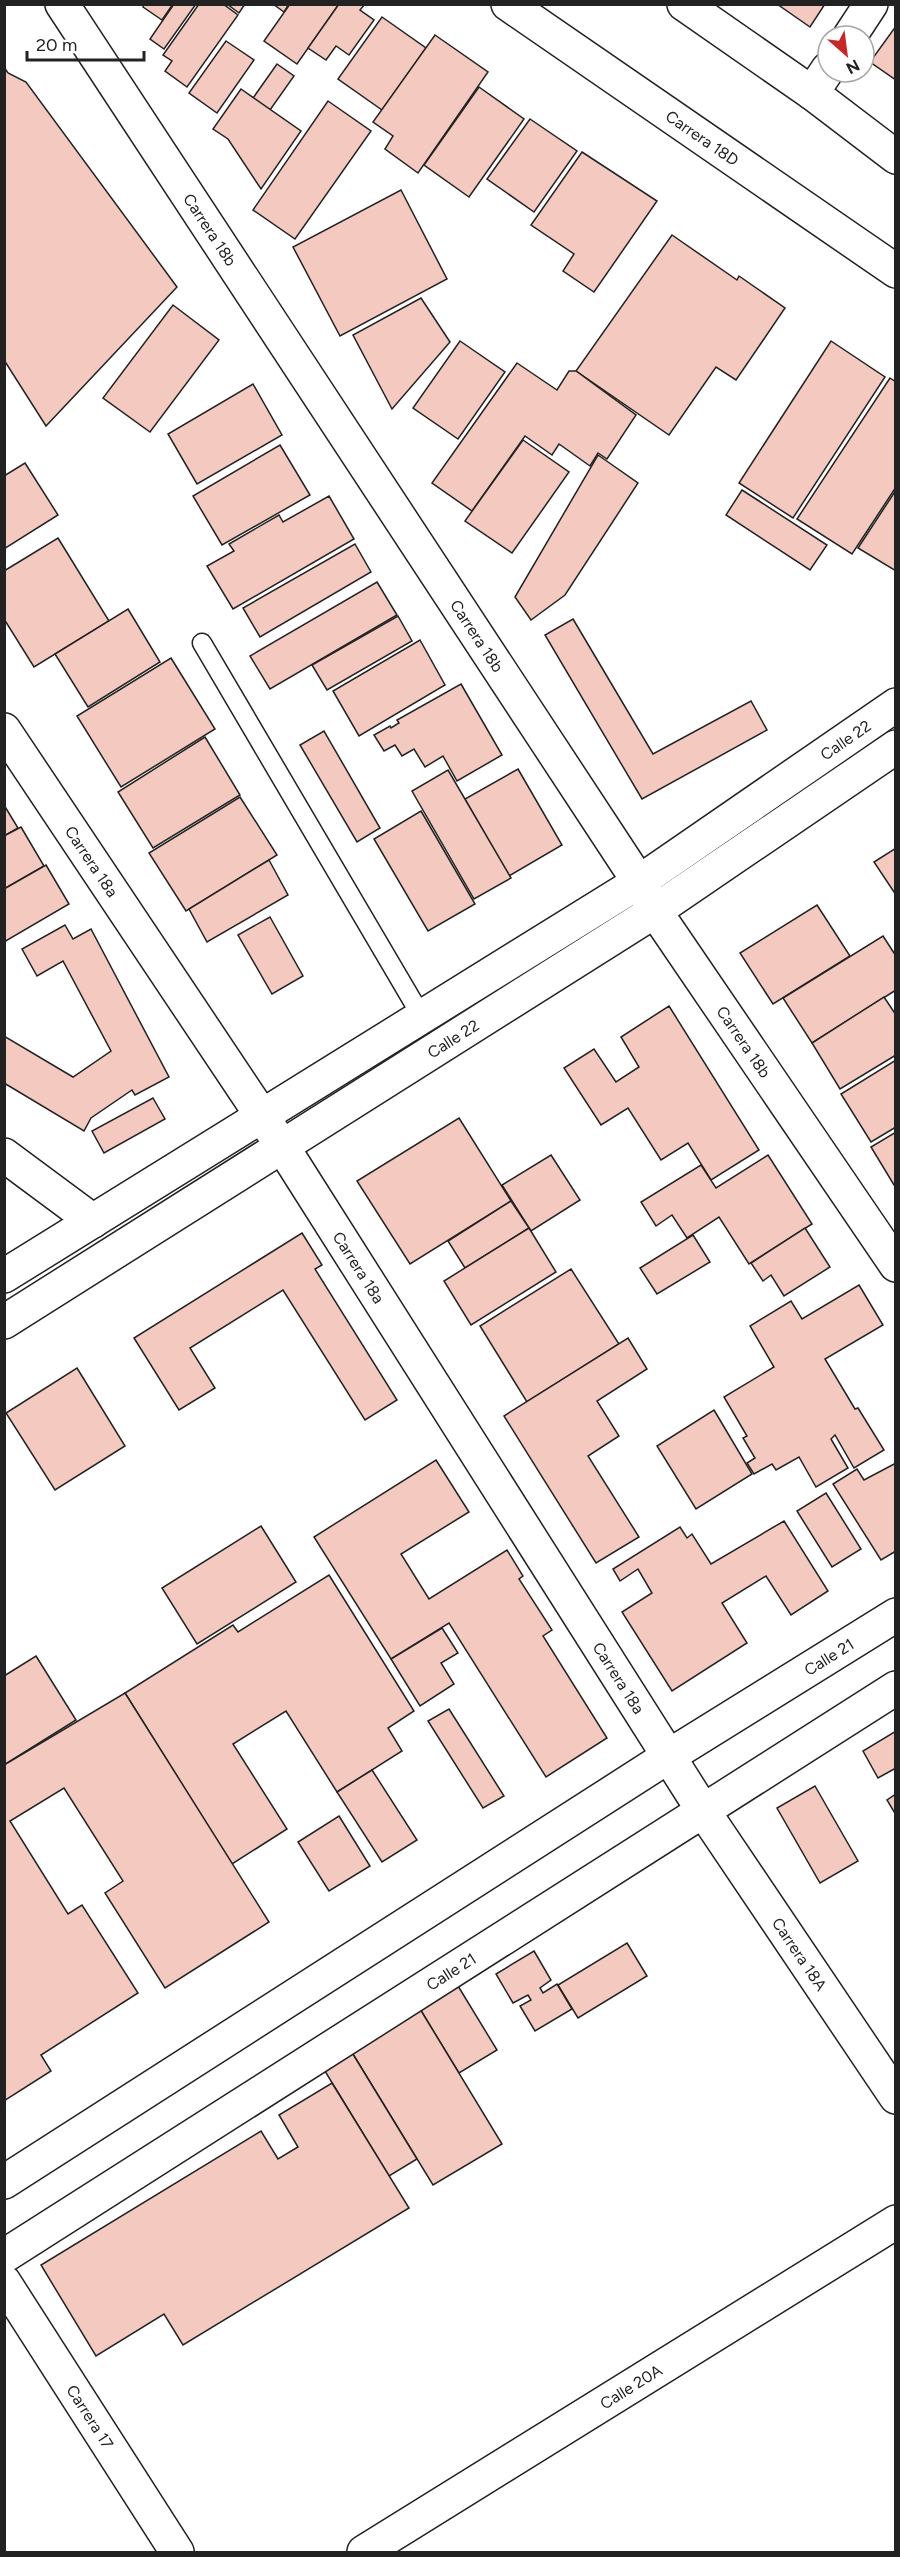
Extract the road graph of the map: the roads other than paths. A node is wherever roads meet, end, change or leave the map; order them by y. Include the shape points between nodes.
1 (62, 4) edge
2 (508, 4) edge
3 (684, 4) edge
4 (871, 4) edge
5 (858, 24) edge
6 (816, 79) edge
7 (823, 84) edge
8 (896, 157) edge
9 (896, 271) edge
10 (202, 643) dead end
11 (896, 705) edge
12 (4, 730) edge
13 (896, 747) edge
14 (639, 882) junction
15 (655, 911) junction
16 (422, 1017) junction
17 (262, 1116) junction
18 (282, 1146) junction
19 (4, 1155) edge
20 (93, 1221) junction
21 (896, 1265) edge
22 (4, 1276) edge
23 (4, 1322) edge
24 (896, 1615) edge
25 (896, 1688) edge
26 (669, 1756) junction
27 (702, 1809) junction
28 (896, 2097) edge
29 (4, 2181) edge
30 (896, 2222) edge
31 (4, 2256) edge
32 (4, 2282) edge
33 (177, 2553) edge
34 (364, 2553) edge

1 - 14 street, Carrera 18b
2 - 9 street, Carrera 18D
3 - 6 street
4 - 5 street
7 - 8 street
10 - 16 lane
11 - 14 street, Calle 22
12 - 17 street, Carrera 18a
13 - 15 street, Calle 22
14 - 15 street, Carrera 18b
14 - 16 street, Calle 22
15 - 18 street, Calle 22
15 - 21 street, Carrera 18b
16 - 17 street, Calle 22
17 - 18 street, Carrera 18a
17 - 20 street, Calle 22
18 - 23 street, Calle 22
18 - 26 street, Carrera 18a
19 - 20 street
20 - 22 street, Calle 22
24 - 26 street, Calle 21
25 - 27 street, Calle 21
26 - 27 street, Carrera 18a
26 - 29 street, Calle 21
27 - 28 street, Carrera 18A
27 - 31 street, Calle 21
30 - 34 street, Calle 20A
32 - 33 street, Carrera 17

